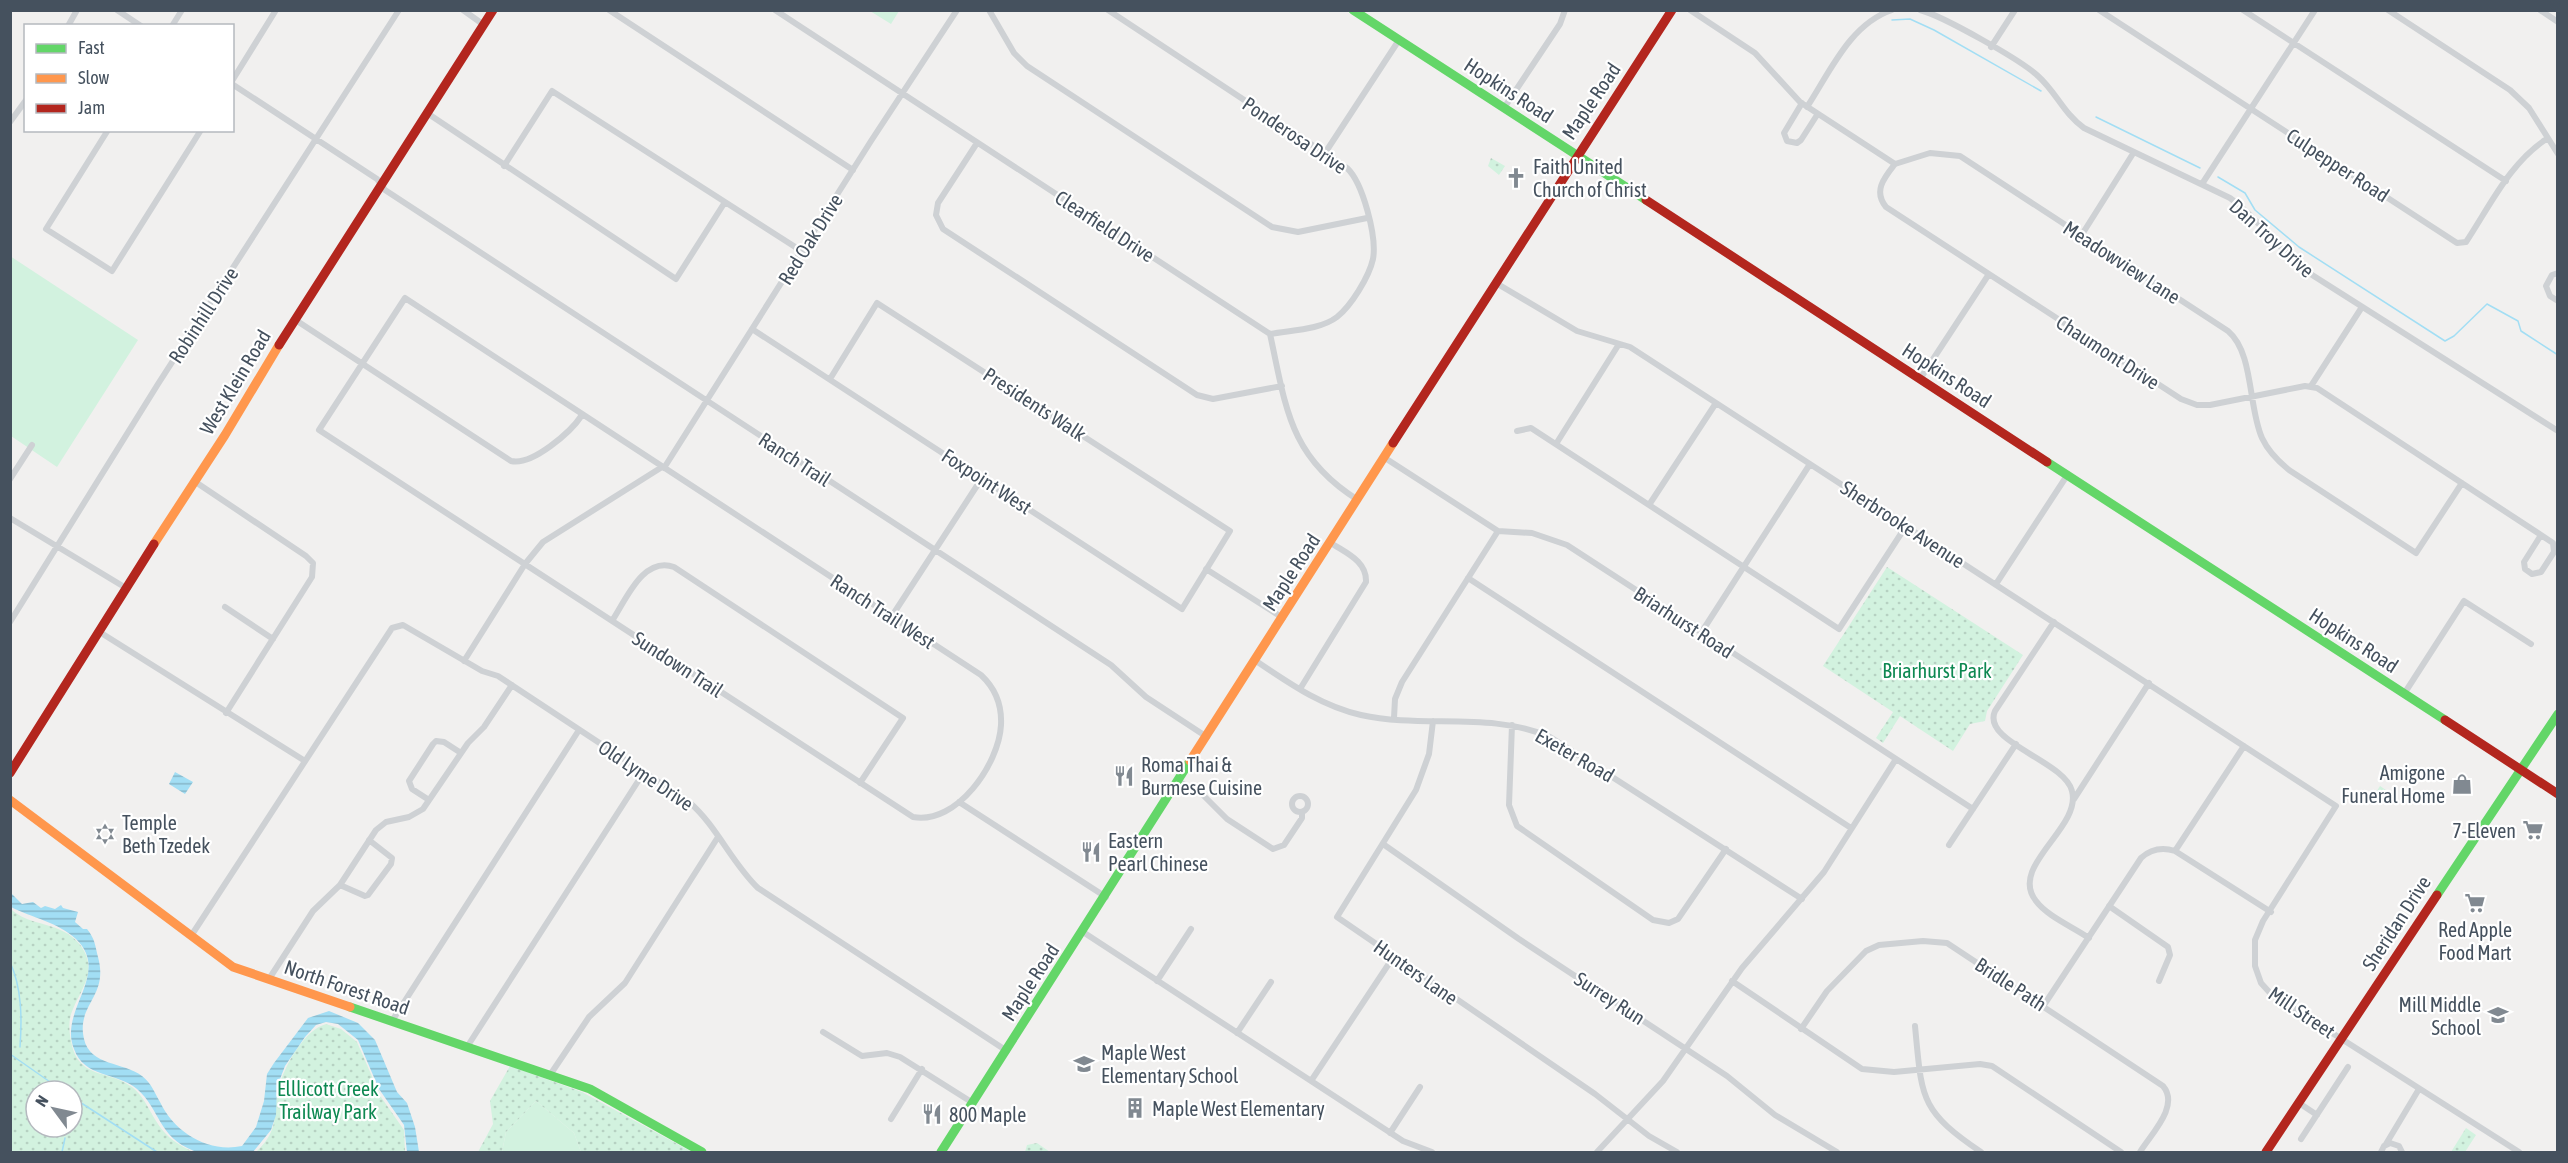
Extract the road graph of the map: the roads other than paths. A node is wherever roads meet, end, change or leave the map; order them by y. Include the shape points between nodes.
1 (77, 10) edge
2 (117, 10) edge
3 (182, 10) edge
4 (276, 10) edge
5 (399, 10) edge
6 (463, 10) edge
7 (494, 10) edge
8 (775, 10) edge
9 (957, 10) edge
10 (989, 10) edge
11 (1108, 10) edge
12 (1353, 10) edge
13 (1565, 10) edge
14 (1672, 10) edge
15 (1690, 10) edge
16 (1892, 10) edge
17 (1920, 10) edge
18 (2015, 10) edge
19 (2099, 10) edge
20 (2243, 10) edge
21 (2315, 10) edge
22 (2388, 10) edge
23 (2404, 10) edge
24 (2540, 10) edge
25 (610, 11) edge
26 (2399, 18) junction
27 (2558, 22) edge
28 (69, 24) edge
29 (138, 24) edge
30 (173, 24) edge
31 (484, 25) junction
32 (1399, 40) junction
33 (2294, 43) junction
34 (1991, 47) junction
35 (234, 79) edge
36 (234, 83) edge
37 (902, 94) junction
38 (24, 103) edge
39 (1805, 105) junction
40 (1504, 108) junction
41 (2251, 108) junction
42 (427, 113) junction
43 (1818, 115) junction
44 (10, 122) edge
45 (107, 132) edge
46 (200, 132) edge
47 (2548, 138) junction
48 (316, 139) junction
49 (978, 143) junction
50 (1325, 153) junction
51 (2134, 153) junction
52 (2558, 154) edge
53 (1577, 156) junction
54 (1895, 164) junction
55 (504, 166) junction
56 (853, 170) junction
57 (2506, 181) junction
58 (381, 184) junction
59 (2202, 184) junction
60 (725, 202) junction
61 (1367, 218) junction
62 (2081, 236) junction
63 (802, 252) junction
64 (2558, 273) edge
65 (1989, 274) junction
66 (1496, 283) junction
67 (2558, 301) edge
68 (2362, 307) junction
69 (294, 319) junction
70 (752, 329) junction
71 (1270, 334) junction
72 (1619, 344) junction
73 (362, 364) junction
74 (830, 379) junction
75 (1920, 379) junction
76 (1282, 386) junction
77 (2311, 386) junction
78 (2252, 398) junction
79 (707, 400) junction
80 (1716, 403) junction
81 (582, 415) junction
82 (1517, 431) dead end
83 (2558, 431) edge
84 (1556, 444) junction
85 (32, 445) dead end
86 (1385, 458) junction
87 (1810, 464) junction
88 (663, 468) junction
89 (2067, 474) junction
90 (982, 478) junction
91 (10, 479) edge
92 (194, 481) junction
93 (2462, 483) junction
94 (1359, 500) junction
95 (1649, 505) junction
96 (10, 518) edge
97 (1906, 526) junction
98 (1498, 531) junction
99 (2541, 535) junction
100 (1331, 543) junction
101 (58, 546) junction
102 (935, 550) junction
103 (525, 564) junction
104 (1744, 567) junction
105 (1206, 569) junction
106 (1468, 578) junction
107 (1996, 584) junction
108 (126, 588) junction
109 (225, 607) dead end
110 (892, 616) junction
111 (1283, 618) junction
112 (612, 621) junction
113 (10, 622) edge
114 (2054, 622) junction
115 (98, 631) junction
116 (1701, 633) junction
117 (273, 639) junction
118 (2531, 644) dead end
119 (464, 661) junction
120 (1256, 661) junction
121 (2149, 683) junction
122 (512, 685) junction
123 (1300, 690) junction
124 (2404, 693) junction
125 (226, 713) junction
126 (2558, 714) edge
127 (1394, 718) junction
128 (1433, 720) junction
129 (1512, 725) junction
130 (579, 730) junction
131 (1207, 737) junction
132 (2016, 744) junction
133 (2244, 746) junction
134 (461, 753) junction
135 (1896, 759) junction
136 (305, 761) junction
137 (2520, 770) junction
138 (644, 772) junction
139 (10, 773) edge
140 (1179, 782) junction
141 (860, 783) junction
142 (2300, 783) joint
143 (2558, 794) edge
144 (10, 800) edge
145 (429, 800) junction
146 (2074, 800) junction
147 (959, 802) junction
148 (1973, 809) junction
149 (1302, 812) dead end
150 (1851, 828) junction
151 (718, 837) junction
152 (369, 840) junction
153 (1383, 844) junction
154 (1949, 845) dead end
155 (1726, 849) junction
156 (2175, 851) junction
157 (340, 885) junction
158 (1106, 897) junction
159 (1802, 898) junction
160 (2109, 906) junction
161 (2271, 912) junction
162 (1191, 929) dead end
163 (1083, 932) junction
164 (191, 936) junction
165 (2089, 938) junction
166 (1394, 956) junction
167 (269, 980) junction
168 (1157, 981) junction
169 (1732, 981) junction
170 (2159, 981) dead end
171 (1271, 982) dead end
172 (2044, 1005) junction
173 (392, 1022) junction
174 (1915, 1026) dead end
175 (1801, 1029) junction
176 (823, 1032) dead end
177 (1238, 1033) junction
178 (2341, 1039) junction
179 (467, 1047) junction
180 (1686, 1048) junction
181 (1007, 1051) junction
182 (2348, 1066) dead end
183 (922, 1069) junction
184 (1919, 1069) junction
185 (550, 1075) junction
186 (1311, 1081) junction
187 (1420, 1087) dead end
188 (2419, 1089) junction
189 (973, 1103) junction
190 (2299, 1103) junction
191 (2317, 1115) junction
192 (891, 1119) dead end
193 (1627, 1120) junction
194 (1390, 1133) junction
195 (2301, 1139) dead end
196 (2386, 1144) junction
197 (702, 1152) edge
198 (941, 1152) edge
199 (1432, 1152) edge
200 (1598, 1152) edge
201 (1677, 1152) edge
202 (1837, 1152) edge
203 (1981, 1152) edge
204 (2121, 1152) edge
205 (2140, 1152) edge
206 (2265, 1152) edge
207 (2381, 1152) edge
208 (2402, 1152) edge
209 (2519, 1152) edge

1 - 28 street
2 - 29 street
3 - 30 street
4 - 35 street
5 - 48 street, Robinhill Drive
6 - 31 street
7 - 31 street, West Klein Road
8 - 37 street, Clearfield Drive
9 - 37 street, Red Oak Drive
10 - 61 street via 1014,53 1027,66 1272,227 1298,232
11 - 50 street, Ponderosa Drive
12 - 32 street, Hopkins Road
13 - 40 street via 1560,24
14 - 53 street, Maple Road
15 - 39 street via 1755,53
16 - 39 street via 1858,30
17 - 34 street, Dan Troy Drive
18 - 34 street
19 - 41 street, Culpepper Road
20 - 33 street
21 - 33 street
22 - 26 street
23 - 26 street
24 - 27 street
25 - 56 street
26 - 47 street via 2510,90 2529,108
31 - 42 street, West Klein Road
32 - 40 street, Hopkins Road
32 - 50 street
33 - 41 street
33 - 57 street
34 - 51 street, Dan Troy Drive via 2038,76 2077,122
36 - 48 street, Ranch Trail
37 - 49 street, Clearfield Drive
37 - 56 street, Red Oak Drive
38 - 44 street
39 - 43 street
39 - 43 street via 1784,133 1787,141 1801,140
40 - 53 street, Hopkins Road
41 - 57 street, Culpepper Road via 2457,243 2466,242
41 - 59 street
42 - 55 street
42 - 58 street, West Klein Road
43 - 54 street
45 - 46 street via 46,229 112,271
47 - 52 street
47 - 57 street, Culpepper Road via 2522,159
48 - 58 street, Ranch Trail
48 - 101 street, Robinhill Drive
49 - 71 street, Clearfield Drive
49 - 76 street via 938,203 936,215 943,229 1197,395 1213,399
50 - 61 street, Ponderosa Drive via 1354,175
51 - 59 street, Dan Troy Drive
51 - 62 street
53 - 66 street, Maple Road
53 - 75 street, Hopkins Road
54 - 62 street, Meadowview Lane via 1930,153 1960,156
54 - 65 street, Chaumont Drive via 1880,188 1886,207
55 - 60 street via 552,91
55 - 60 street via 676,279
56 - 63 street, Red Oak Drive
58 - 69 street, West Klein Road
58 - 79 street, Ranch Trail
59 - 68 street, Dan Troy Drive via 2242,208 2298,265
60 - 63 street
61 - 71 street, Ponderosa Drive via 1374,248 1372,261 1344,311 1324,324
62 - 78 street, Meadowview Lane via 2233,335
63 - 70 street, Red Oak Drive
64 - 67 street via 2552,275 2546,286 2550,296
65 - 75 street
65 - 78 street, Chaumont Drive via 2181,399 2204,405
66 - 72 street, Sherbrooke Avenue via 1577,331
66 - 86 street, Maple Road
68 - 77 street
68 - 83 street, Dan Troy Drive
69 - 73 street
69 - 92 street, West Klein Road
70 - 74 street, Foxpoint West
70 - 79 street, Red Oak Drive
71 - 76 street
72 - 80 street, Sherbrooke Avenue via 1630,347
72 - 84 street
73 - 81 street via 515,462 566,435
73 - 81 street, Ranch Trail West via 405,298
73 - 103 street, Sundown Trail via 319,430
74 - 90 street, Foxpoint West
74 - 105 street, Presidents Walk via 878,303 1230,531
75 - 89 street, Hopkins Road
76 - 94 street via 1292,424 1306,453 1325,476
77 - 78 street, Chaumont Drive
77 - 93 street
78 - 93 street, Meadowview Lane via 2261,436 2282,464 2416,553
79 - 88 street, Red Oak Drive
79 - 102 street, Ranch Trail
80 - 87 street, Sherbrooke Avenue
80 - 95 street
81 - 88 street, Ranch Trail West
82 - 84 street via 1531,428
84 - 95 street
85 - 91 street
86 - 94 street, Maple Road
86 - 98 street, Briarhurst Road
87 - 97 street, Sherbrooke Avenue
87 - 104 street
88 - 103 street, Red Oak Drive via 553,534
88 - 110 street, Ranch Trail West
89 - 107 street
89 - 124 street, Hopkins Road
90 - 102 street
90 - 105 street, Foxpoint West via 1182,609
92 - 108 street, West Klein Road
92 - 117 street via 312,563 312,577
93 - 99 street
94 - 100 street, Maple Road
95 - 104 street
96 - 101 street
97 - 104 street via 1839,629
97 - 107 street, Sherbrooke Avenue
98 - 106 street
98 - 116 street, Briarhurst Road via 1532,533 1558,540
99 - 99 street via 2553,543 2554,552 2541,572 2532,574 2525,569 2524,562
100 - 111 street, Maple Road
100 - 123 street via 1361,563 1366,582
101 - 108 street
101 - 113 street, Robinhill Drive
102 - 110 street
102 - 131 street, Ranch Trail via 1112,665 1146,697
103 - 112 street, Sundown Trail
103 - 119 street, Red Oak Drive
104 - 116 street
105 - 111 street
106 - 127 street via 1402,682 1395,699
106 - 150 street
107 - 114 street, Sherbrooke Avenue
108 - 115 street, West Klein Road
109 - 117 street
110 - 147 street, Ranch Trail West via 981,675 996,694 1001,718 997,745 984,770
111 - 120 street, Maple Road
112 - 141 street, Sundown Trail
112 - 141 street via 647,569 662,564 674,567 903,718
114 - 121 street, Sherbrooke Avenue
114 - 132 street via 1994,715 1995,728
115 - 125 street
115 - 139 street, West Klein Road
116 - 135 street, Briarhurst Road
117 - 125 street
118 - 124 street via 2464,601
119 - 122 street, Old Lyme Drive
119 - 136 street, Old Lyme Drive via 409,626 395,626
120 - 123 street, Exeter Road
120 - 131 street, Maple Road
121 - 133 street, Sherbrooke Avenue
121 - 146 street
122 - 130 street, Old Lyme Drive
122 - 134 street
123 - 127 street, Exeter Road via 1351,712
124 - 137 street, Hopkins Road
125 - 136 street
126 - 137 street, Sheridan Drive
127 - 128 street, Exeter Road
128 - 129 street, Exeter Road
128 - 153 street, Hunters Lane via 1422,778
129 - 155 street, Exeter Road via 1561,742
129 - 155 street via 1509,804 1517,826 1653,920 1669,924 1678,920
130 - 138 street, Old Lyme Drive
130 - 173 street
131 - 140 street, Maple Road
132 - 146 street via 2063,776
132 - 148 street
133 - 142 street, Sherbrooke Avenue
133 - 156 street
134 - 145 street
134 - 145 street via 440,741 427,752 409,781 412,789
135 - 148 street, Briarhurst Road
135 - 150 street
136 - 164 street
137 - 143 street, Hopkins Road
137 - 178 street, Sheridan Drive
138 - 151 street, Old Lyme Drive via 698,809
138 - 179 street
140 - 149 street via 1200,792 1227,819 1273,849 1284,845
140 - 158 street, Maple Road
141 - 147 street, Sundown Trail via 919,819 940,815
142 - 161 street, Mill Street via 2336,806
144 - 164 street, North Forest Road
145 - 152 street via 416,814 381,825
146 - 165 street via 2071,811 2033,869 2030,888 2038,904
147 - 158 street
148 - 154 street
150 - 159 street via 1824,872
151 - 181 street, Old Lyme Drive via 758,888
151 - 185 street via 625,983 588,1017
152 - 157 street
152 - 157 street via 392,858 391,864 368,895
153 - 166 street, Hunters Lane via 1337,917
153 - 180 street, Surrey Run
155 - 159 street, Exeter Road
156 - 160 street via 2156,850 2145,855
156 - 161 street
157 - 167 street via 313,911
158 - 163 street, Maple Road
159 - 169 street
160 - 165 street
160 - 170 street via 2168,947 2170,955
161 - 178 street, Mill Street via 2253,948 2261,983 2271,994
162 - 168 street
163 - 168 street
163 - 181 street, Maple Road
164 - 167 street, North Forest Road via 233,967
165 - 172 street
166 - 186 street
166 - 193 street, Hunters Lane
167 - 173 street, North Forest Road
168 - 177 street
169 - 175 street
169 - 180 street
171 - 177 street
172 - 175 street, Bridle Path via 1947,943 1879,945 1849,966
172 - 205 street, Bridle Path via 2168,1092 2169,1108
173 - 179 street, North Forest Road
174 - 184 street
175 - 184 street via 1862,1069
176 - 183 street via 862,1056 886,1053
177 - 186 street
178 - 188 street, Mill Street
178 - 190 street, Sheridan Drive
179 - 185 street, North Forest Road
180 - 193 street via 1663,1082
180 - 202 street, Surrey Run via 1775,1115
181 - 189 street, Maple Road
182 - 191 street
183 - 189 street
183 - 192 street
184 - 203 street via 1927,1101 1937,1119
184 - 204 street via 1992,1066
185 - 197 street, North Forest Road via 590,1089
186 - 194 street
187 - 194 street
188 - 196 street
188 - 209 street, Mill Street
189 - 198 street, Maple Road
190 - 191 street
190 - 206 street, Sheridan Drive
191 - 195 street
193 - 200 street
193 - 201 street, Hunters Lane
194 - 199 street
196 - 207 street
196 - 208 street via 2397,1144

